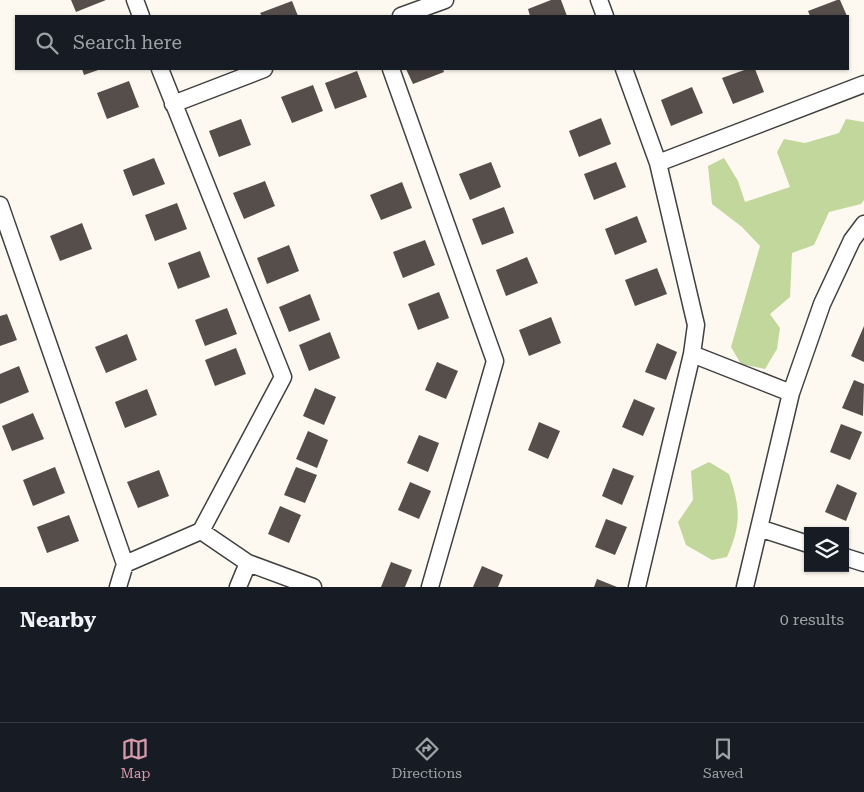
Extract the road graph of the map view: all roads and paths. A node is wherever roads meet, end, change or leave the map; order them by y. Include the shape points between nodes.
1 (135, 0) edge
2 (445, 0) edge
3 (599, 0) edge
4 (141, 15) edge
5 (404, 15) edge
6 (605, 15) edge
7 (160, 70) edge
8 (261, 70) edge
9 (391, 70) edge
10 (624, 70) edge
11 (864, 84) edge
12 (173, 104) junction
13 (658, 163) junction
14 (0, 204) edge
15 (864, 224) edge
16 (692, 354) junction
17 (790, 393) junction
18 (759, 528) junction
19 (201, 531) junction
20 (804, 543) edge
21 (849, 558) edge
22 (248, 563) junction
23 (864, 563) edge
24 (125, 564) junction
25 (118, 587) edge
26 (238, 587) edge
27 (313, 587) edge
28 (430, 587) edge
29 (637, 587) edge
30 (745, 587) edge

1 - 4 street
2 - 5 street
3 - 6 street
7 - 12 street
8 - 12 street
9 - 28 street via 495,361
10 - 13 street
11 - 13 street
12 - 19 street via 283,377
13 - 16 street via 696,325
14 - 24 street
15 - 17 street via 852,240 822,304
16 - 17 street
16 - 29 street
17 - 18 street
18 - 20 street
18 - 30 street
19 - 22 street
19 - 24 street
21 - 23 street
22 - 26 street
22 - 27 street
24 - 25 street

